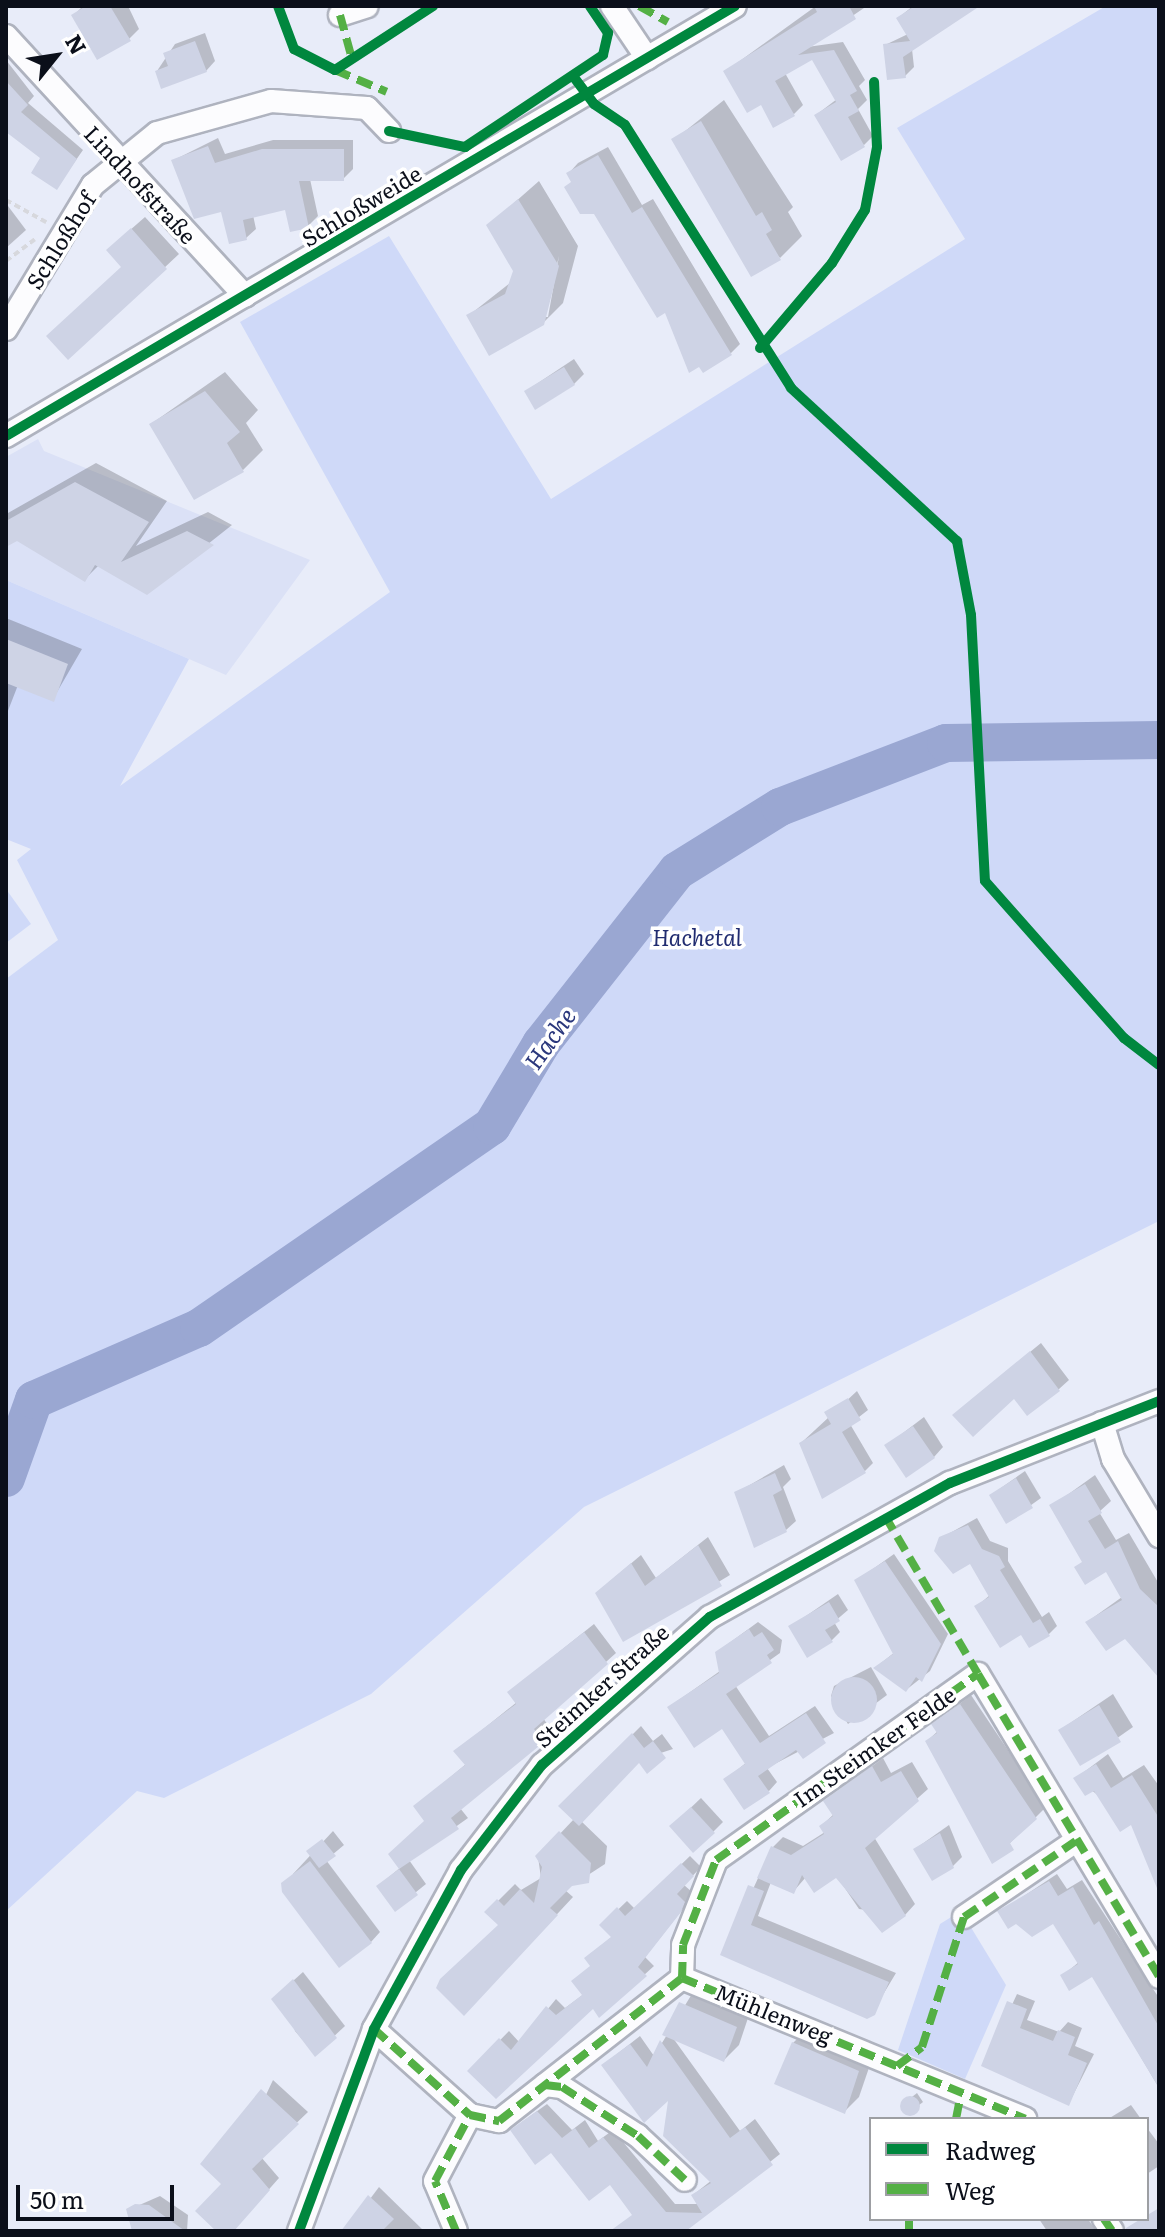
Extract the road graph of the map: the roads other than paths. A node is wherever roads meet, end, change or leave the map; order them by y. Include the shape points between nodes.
1 (367, 6) edge
2 (612, 6) edge
3 (735, 6) edge
4 (340, 15) dead end
5 (6, 36) edge
6 (647, 58) junction
7 (389, 131) dead end
8 (120, 162) junction
9 (245, 296) junction
10 (6, 329) edge
11 (8, 429) edge
12 (1159, 1401) edge
13 (1102, 1423) junction
14 (1159, 1536) edge
15 (1076, 1841) junction
16 (964, 1917) dead end
17 (1159, 1977) edge
18 (682, 1978) junction
19 (374, 2029) junction
20 (545, 2085) junction
21 (470, 2115) junction
22 (1020, 2117) edge
23 (685, 2180) dead end
24 (299, 2231) edge
25 (456, 2231) edge

1 - 4 street
2 - 6 street
3 - 6 street, Schloßweide
5 - 8 street, Lindhofstraße
6 - 9 street, Schloßweide
7 - 8 street, Schloßhof via 367,108 271,101 157,133
8 - 9 street, Lindhofstraße
8 - 10 street, Schloßhof via 93,185
9 - 11 street, Schloßweide
12 - 13 street, Steimker Straße
13 - 14 street via 1113,1459
13 - 19 street, Steimker Straße via 885,1516 710,1617 651,1663 542,1765 461,1870
15 - 16 street
15 - 17 street, Im Steimker Felde
15 - 18 street, Im Steimker Felde via 978,1674 716,1860 683,1945
18 - 20 street
18 - 22 street, Mühlenweg
19 - 21 street
19 - 24 street, Steimker Straße
20 - 21 street via 499,2121
20 - 23 street via 562,2087 638,2136
21 - 25 street via 435,2181

